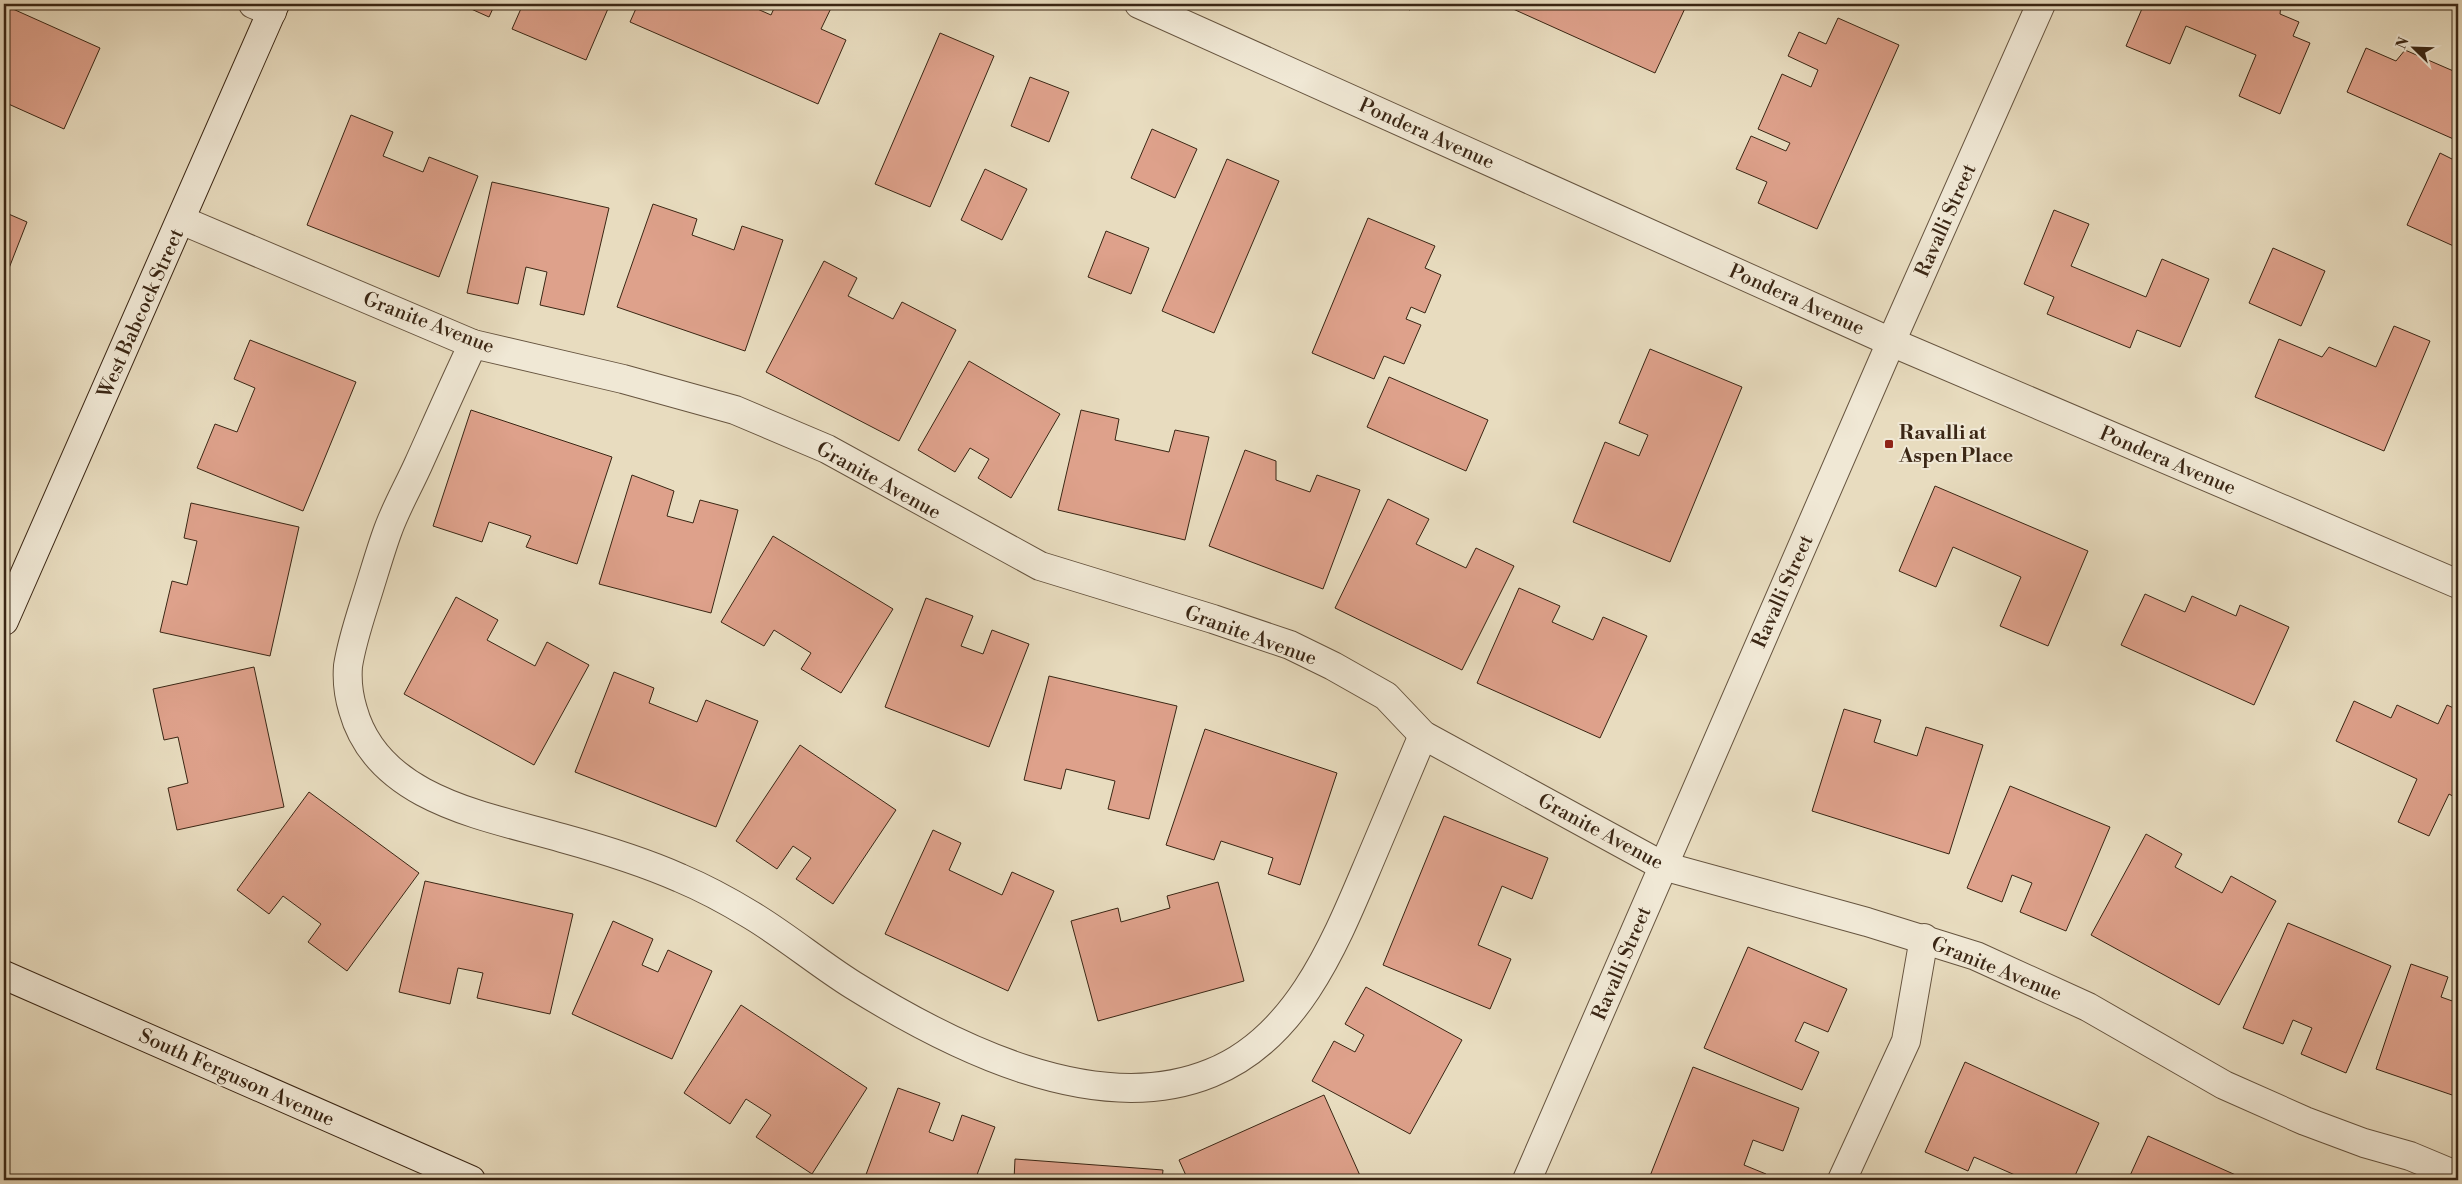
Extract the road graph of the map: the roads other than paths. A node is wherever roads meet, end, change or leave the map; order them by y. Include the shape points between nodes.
1 (1139, 4) edge
2 (2041, 4) edge
3 (267, 7) edge
4 (181, 220) junction
5 (1891, 342) junction
6 (473, 344) junction
7 (2458, 584) edge
8 (4, 621) edge
9 (1424, 735) junction
10 (1663, 866) junction
11 (1924, 938) junction
12 (4, 975) edge
13 (2458, 1176) edge
14 (471, 1180) edge
15 (1527, 1180) edge
16 (1842, 1180) edge

1 - 5 street, Pondera Avenue
2 - 5 street, Ravalli Street
3 - 4 street, West Babcock Street
4 - 6 street, Granite Avenue
4 - 8 street, West Babcock Street
5 - 7 street, Pondera Avenue
5 - 10 street, Ravalli Street
6 - 9 street, Granite Avenue via 623,379 735,410 827,449 1040,566 1290,645 1386,696
6 - 9 street via 388,530 354,636 347,672 352,710 367,744 394,772 425,794 460,809 607,850 681,878 752,915 851,984 920,1024 1015,1066 1082,1085 1150,1089 1186,1083 1246,1055 1290,1012 1338,936
9 - 10 street, Granite Avenue
10 - 11 street, Granite Avenue
10 - 15 street, Ravalli Street
11 - 13 street, Granite Avenue via 1976,956 2088,1007 2224,1085 2305,1121 2410,1156
11 - 16 street via 1906,1041
12 - 14 street, South Ferguson Avenue

